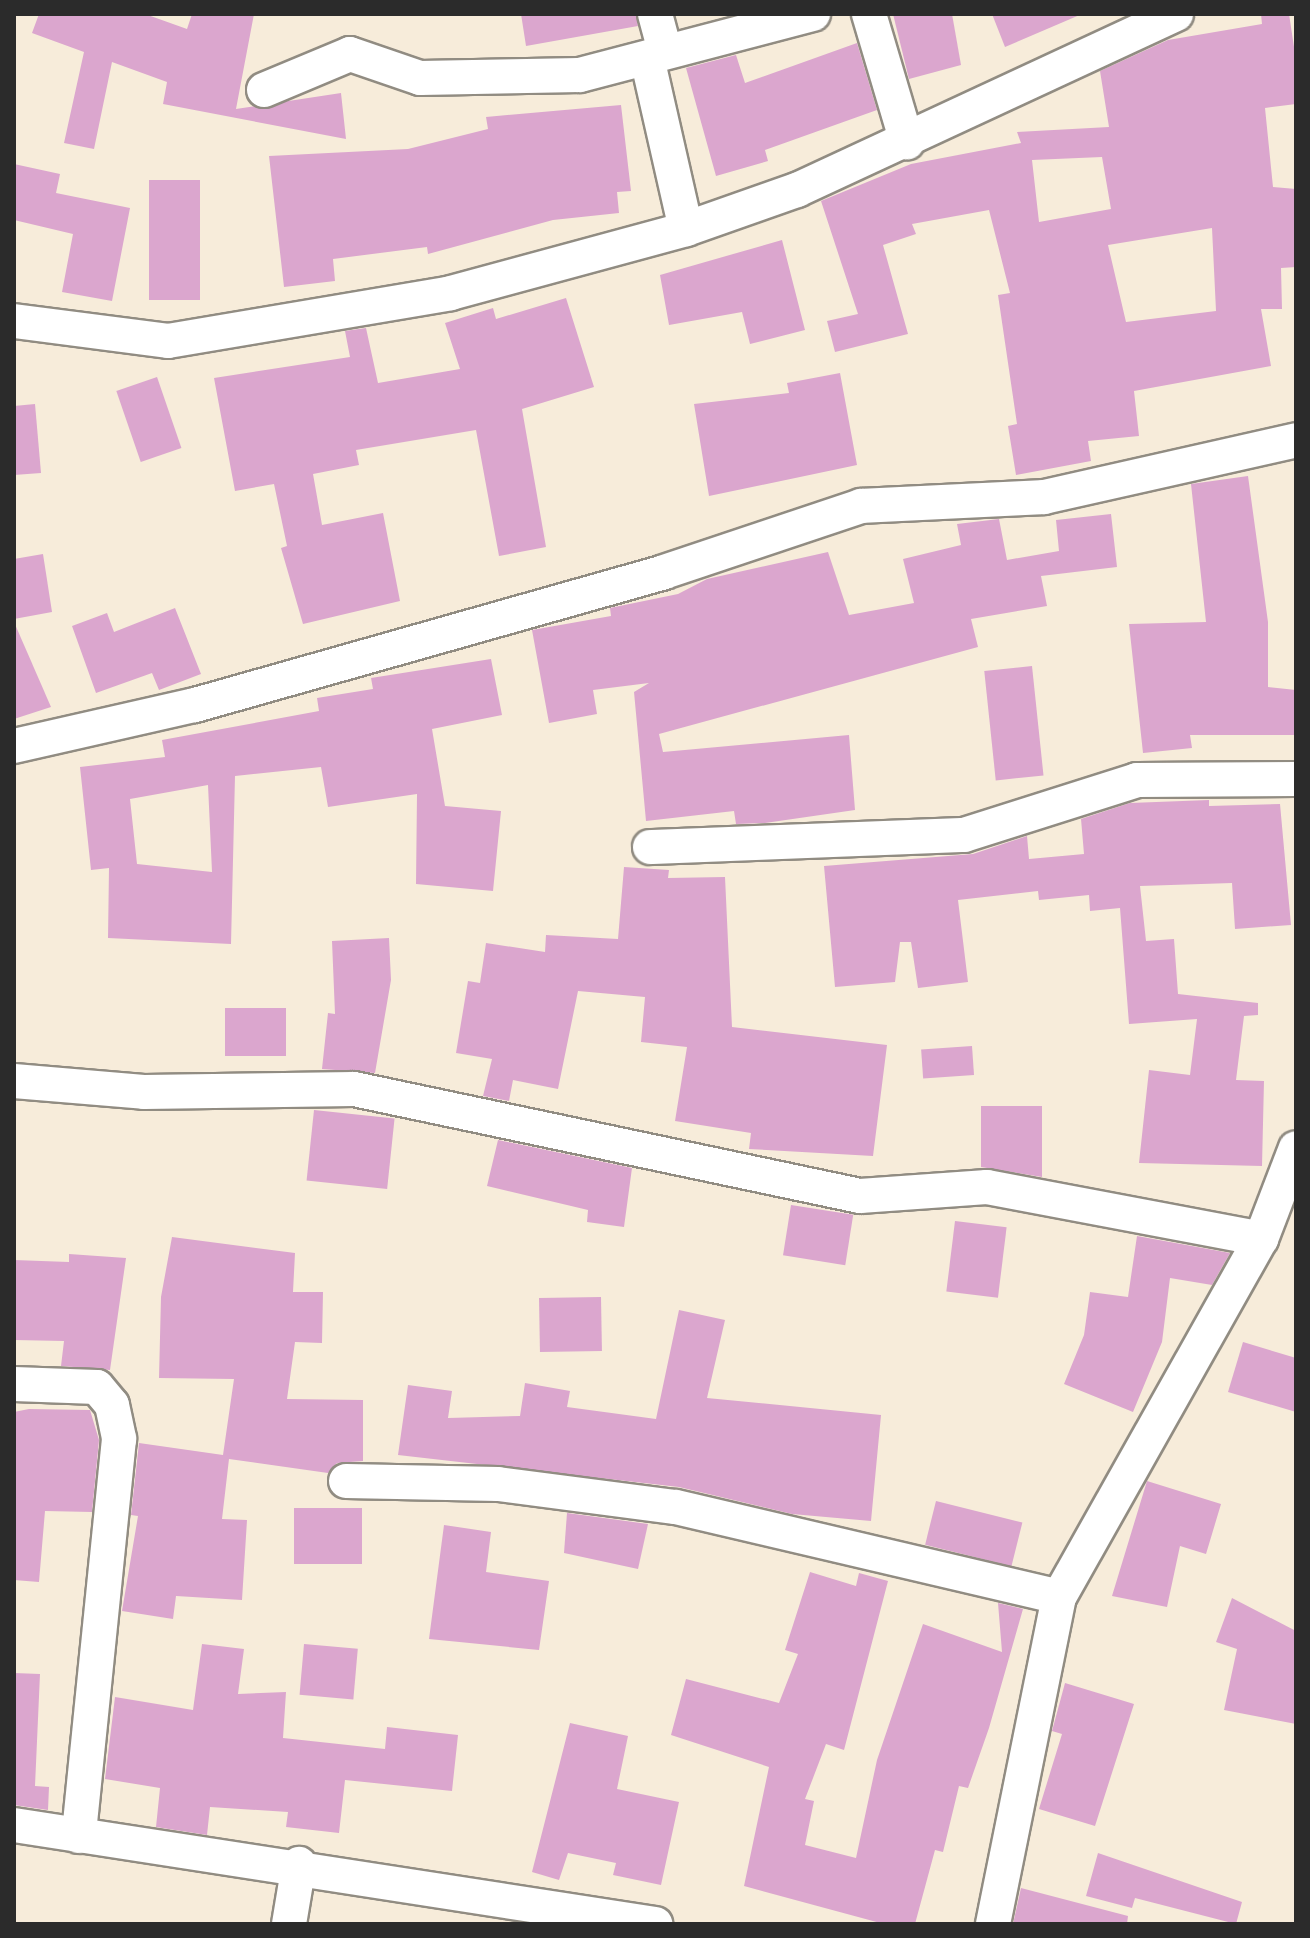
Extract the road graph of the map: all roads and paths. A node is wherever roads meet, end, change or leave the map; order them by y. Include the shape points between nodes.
1 (655, 14) edge
2 (813, 14) edge
3 (869, 14) edge
4 (1176, 14) edge
5 (656, 57) junction
6 (264, 90) dead end
7 (907, 142) junction
8 (686, 229) junction
9 (14, 321) edge
10 (1296, 440) edge
11 (14, 746) edge
12 (1296, 779) edge
13 (650, 847) dead end
14 (14, 1081) edge
15 (1296, 1148) edge
16 (1288, 1197) edge
17 (1261, 1239) junction
18 (14, 1384) edge
19 (346, 1481) dead end
20 (1059, 1597) junction
21 (14, 1825) edge
22 (79, 1836) junction
23 (299, 1864) junction
24 (571, 1917) edge
25 (289, 1924) edge
26 (655, 1924) edge
27 (993, 1924) edge

1 - 5 street
2 - 5 street
3 - 7 street
4 - 7 street via 1119,35
5 - 6 street via 493,81 420,78 350,54
5 - 8 street
7 - 8 street
8 - 9 street via 451,293 168,341
10 - 11 street via 1044,497 861,506 664,572 195,705
12 - 13 street via 1137,780 964,835
14 - 17 street via 144,1092 354,1089 860,1196 987,1187
15 - 16 street
16 - 17 street
17 - 20 street
18 - 22 street via 97,1387 112,1405 119,1439
19 - 20 street via 498,1484 676,1507
20 - 27 street
21 - 22 street
22 - 23 street
23 - 24 street
23 - 25 street
24 - 26 street

